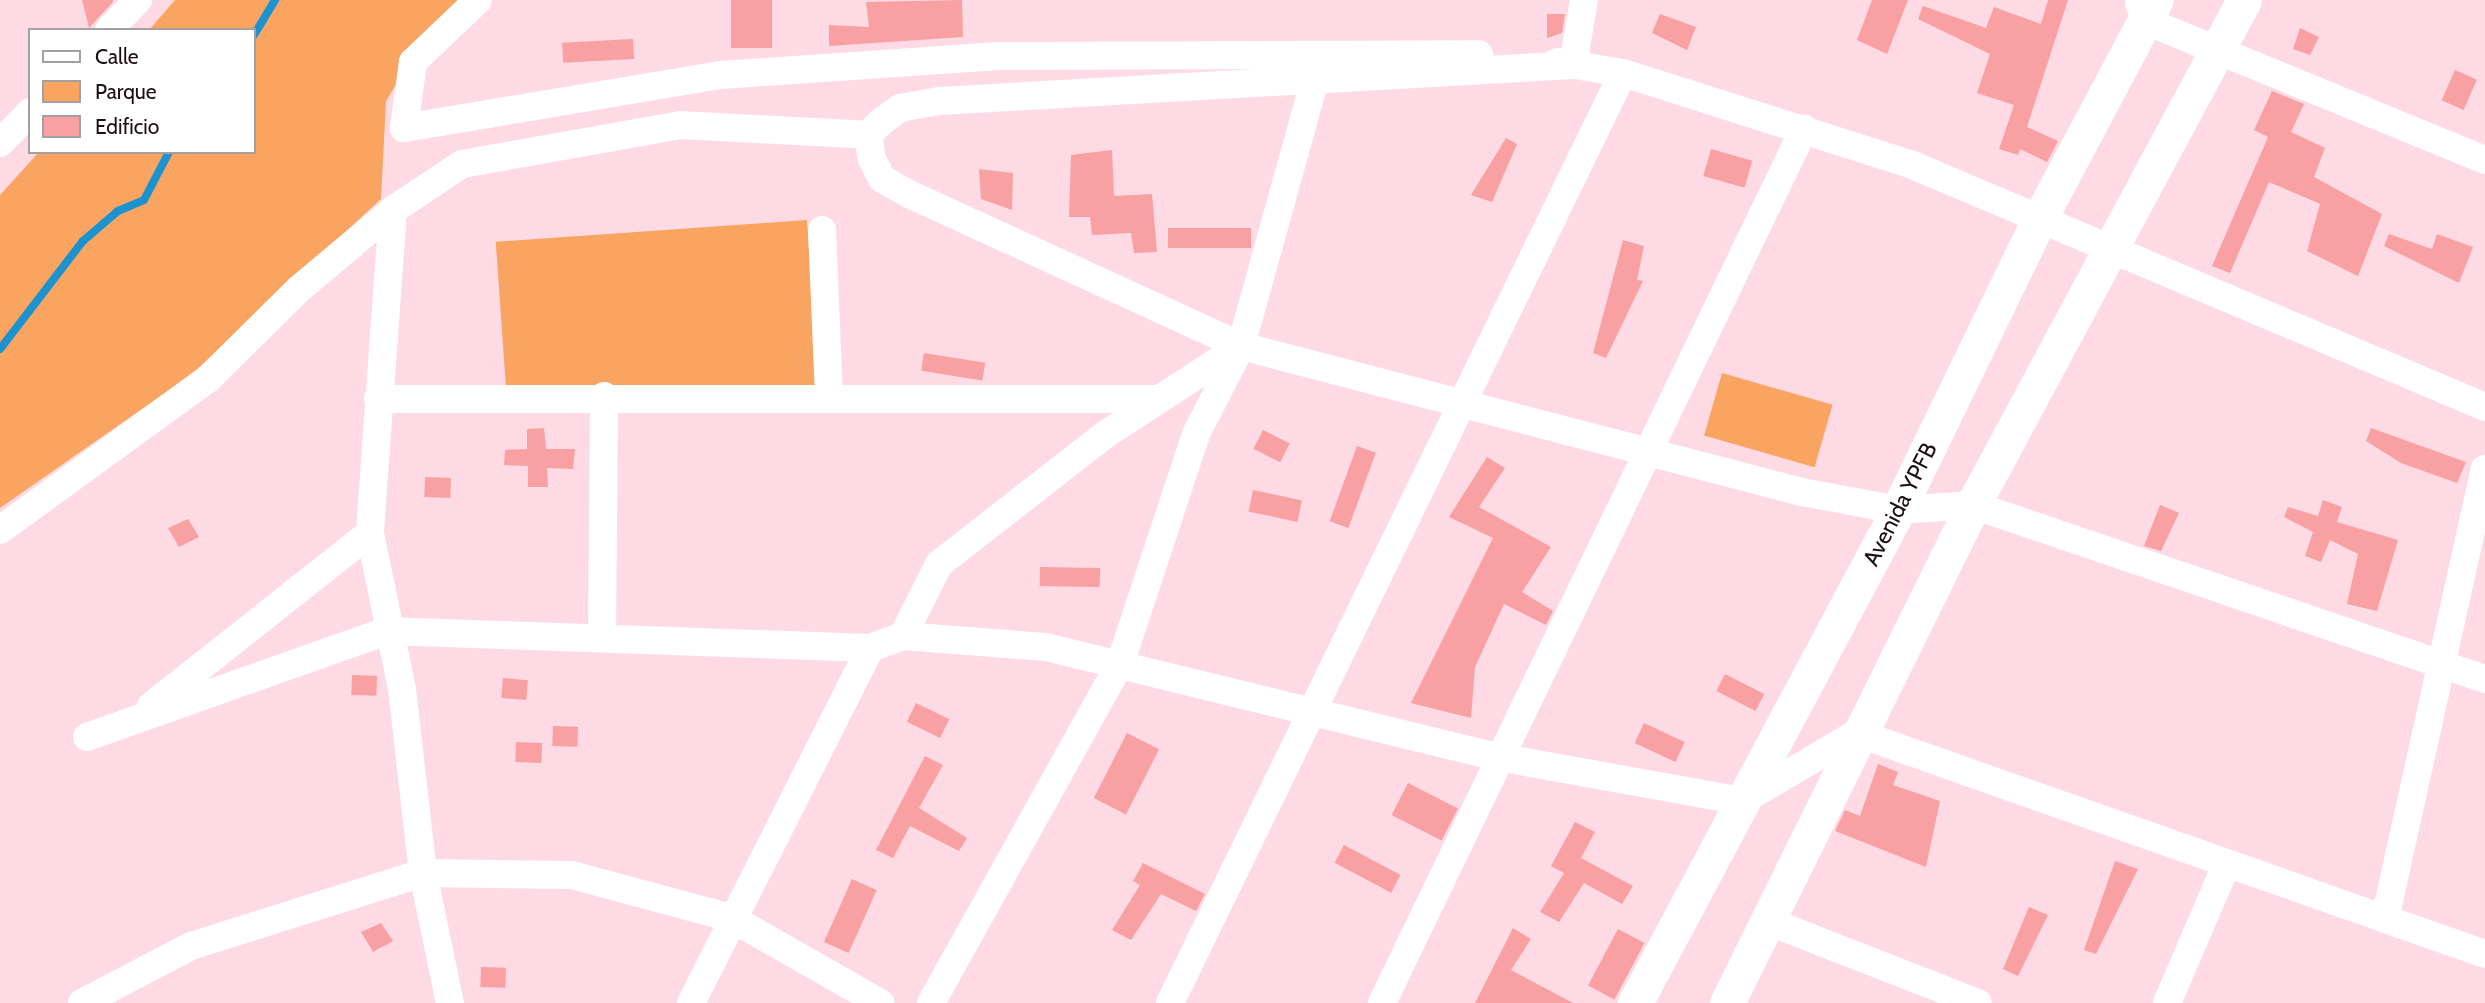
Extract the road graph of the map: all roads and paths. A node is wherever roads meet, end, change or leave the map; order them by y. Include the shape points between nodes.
1 (138, 0) edge
2 (478, 0) edge
3 (1584, 0) edge
4 (2239, 4) edge
5 (2147, 7) edge
6 (111, 28) edge
7 (2220, 51) junction
8 (1573, 65) junction
9 (1623, 73) junction
10 (1314, 82) junction
11 (28, 114) edge
12 (1804, 129) junction
13 (867, 135) junction
14 (0, 142) edge
15 (2485, 160) edge
16 (393, 210) junction
17 (2042, 215) junction
18 (822, 230) dead end
19 (2108, 247) junction
20 (1241, 346) junction
21 (604, 396) junction
22 (829, 398) junction
23 (378, 399) junction
24 (1160, 399) junction
25 (1458, 407) junction
26 (2485, 407) edge
27 (1648, 454) junction
28 (2485, 469) edge
29 (1973, 505) junction
30 (1899, 510) junction
31 (0, 530) edge
32 (370, 533) junction
33 (386, 631) junction
34 (903, 636) junction
35 (601, 638) junction
36 (870, 648) junction
37 (1120, 664) junction
38 (2446, 665) junction
39 (2485, 679) edge
40 (1307, 713) junction
41 (133, 721) junction
42 (1857, 733) junction
43 (88, 737) dead end
44 (1503, 758) junction
45 (1742, 802) junction
46 (2227, 863) junction
47 (423, 873) junction
48 (731, 918) junction
49 (2385, 919) junction
50 (1770, 922) junction
51 (2485, 954) edge
52 (82, 1003) edge
53 (450, 1003) edge
54 (691, 1003) edge
55 (880, 1003) edge
56 (931, 1003) edge
57 (1170, 1003) edge
58 (1382, 1003) edge
59 (1635, 1003) edge
60 (1727, 1003) edge
61 (1978, 1003) edge
62 (2167, 1003) edge

1 - 6 street
2 - 8 street via 413,62 404,128 721,75 1002,56 1517,54
3 - 8 street
4 - 7 street
5 - 7 street
5 - 17 street, Avenida YPFB
7 - 15 street
7 - 19 street
8 - 9 street
8 - 10 street
9 - 12 street
9 - 25 street
10 - 13 street via 939,101 900,108
10 - 20 street
11 - 14 street
12 - 17 street
12 - 27 street
13 - 16 street via 680,125 462,164
13 - 20 street via 882,179
16 - 23 street
16 - 31 street via 299,289 208,379
17 - 19 street
17 - 30 street, Avenida YPFB
18 - 22 street
19 - 26 street
19 - 29 street
20 - 24 street
20 - 25 street
20 - 37 street via 1196,433
21 - 22 street
21 - 23 street
21 - 35 street
22 - 24 street
23 - 32 street
24 - 34 street via 939,564
25 - 27 street
25 - 40 street
27 - 30 street
27 - 44 street
28 - 38 street
29 - 30 street
29 - 38 street
29 - 42 street
30 - 45 street, Avenida YPFB
32 - 33 street
32 - 41 street
33 - 35 street
33 - 41 street
33 - 47 street via 402,689
34 - 36 street
34 - 37 street via 1046,647
35 - 36 street
36 - 48 street
37 - 40 street
37 - 56 street
38 - 39 street
38 - 49 street
40 - 44 street
40 - 57 street
41 - 43 street
42 - 45 street
42 - 46 street
42 - 50 street
44 - 45 street
44 - 58 street
45 - 59 street, Avenida YPFB
46 - 49 street
46 - 62 street
47 - 48 street via 572,876
47 - 52 street via 191,946
47 - 53 street
48 - 54 street
48 - 55 street
49 - 51 street
50 - 60 street
50 - 61 street

